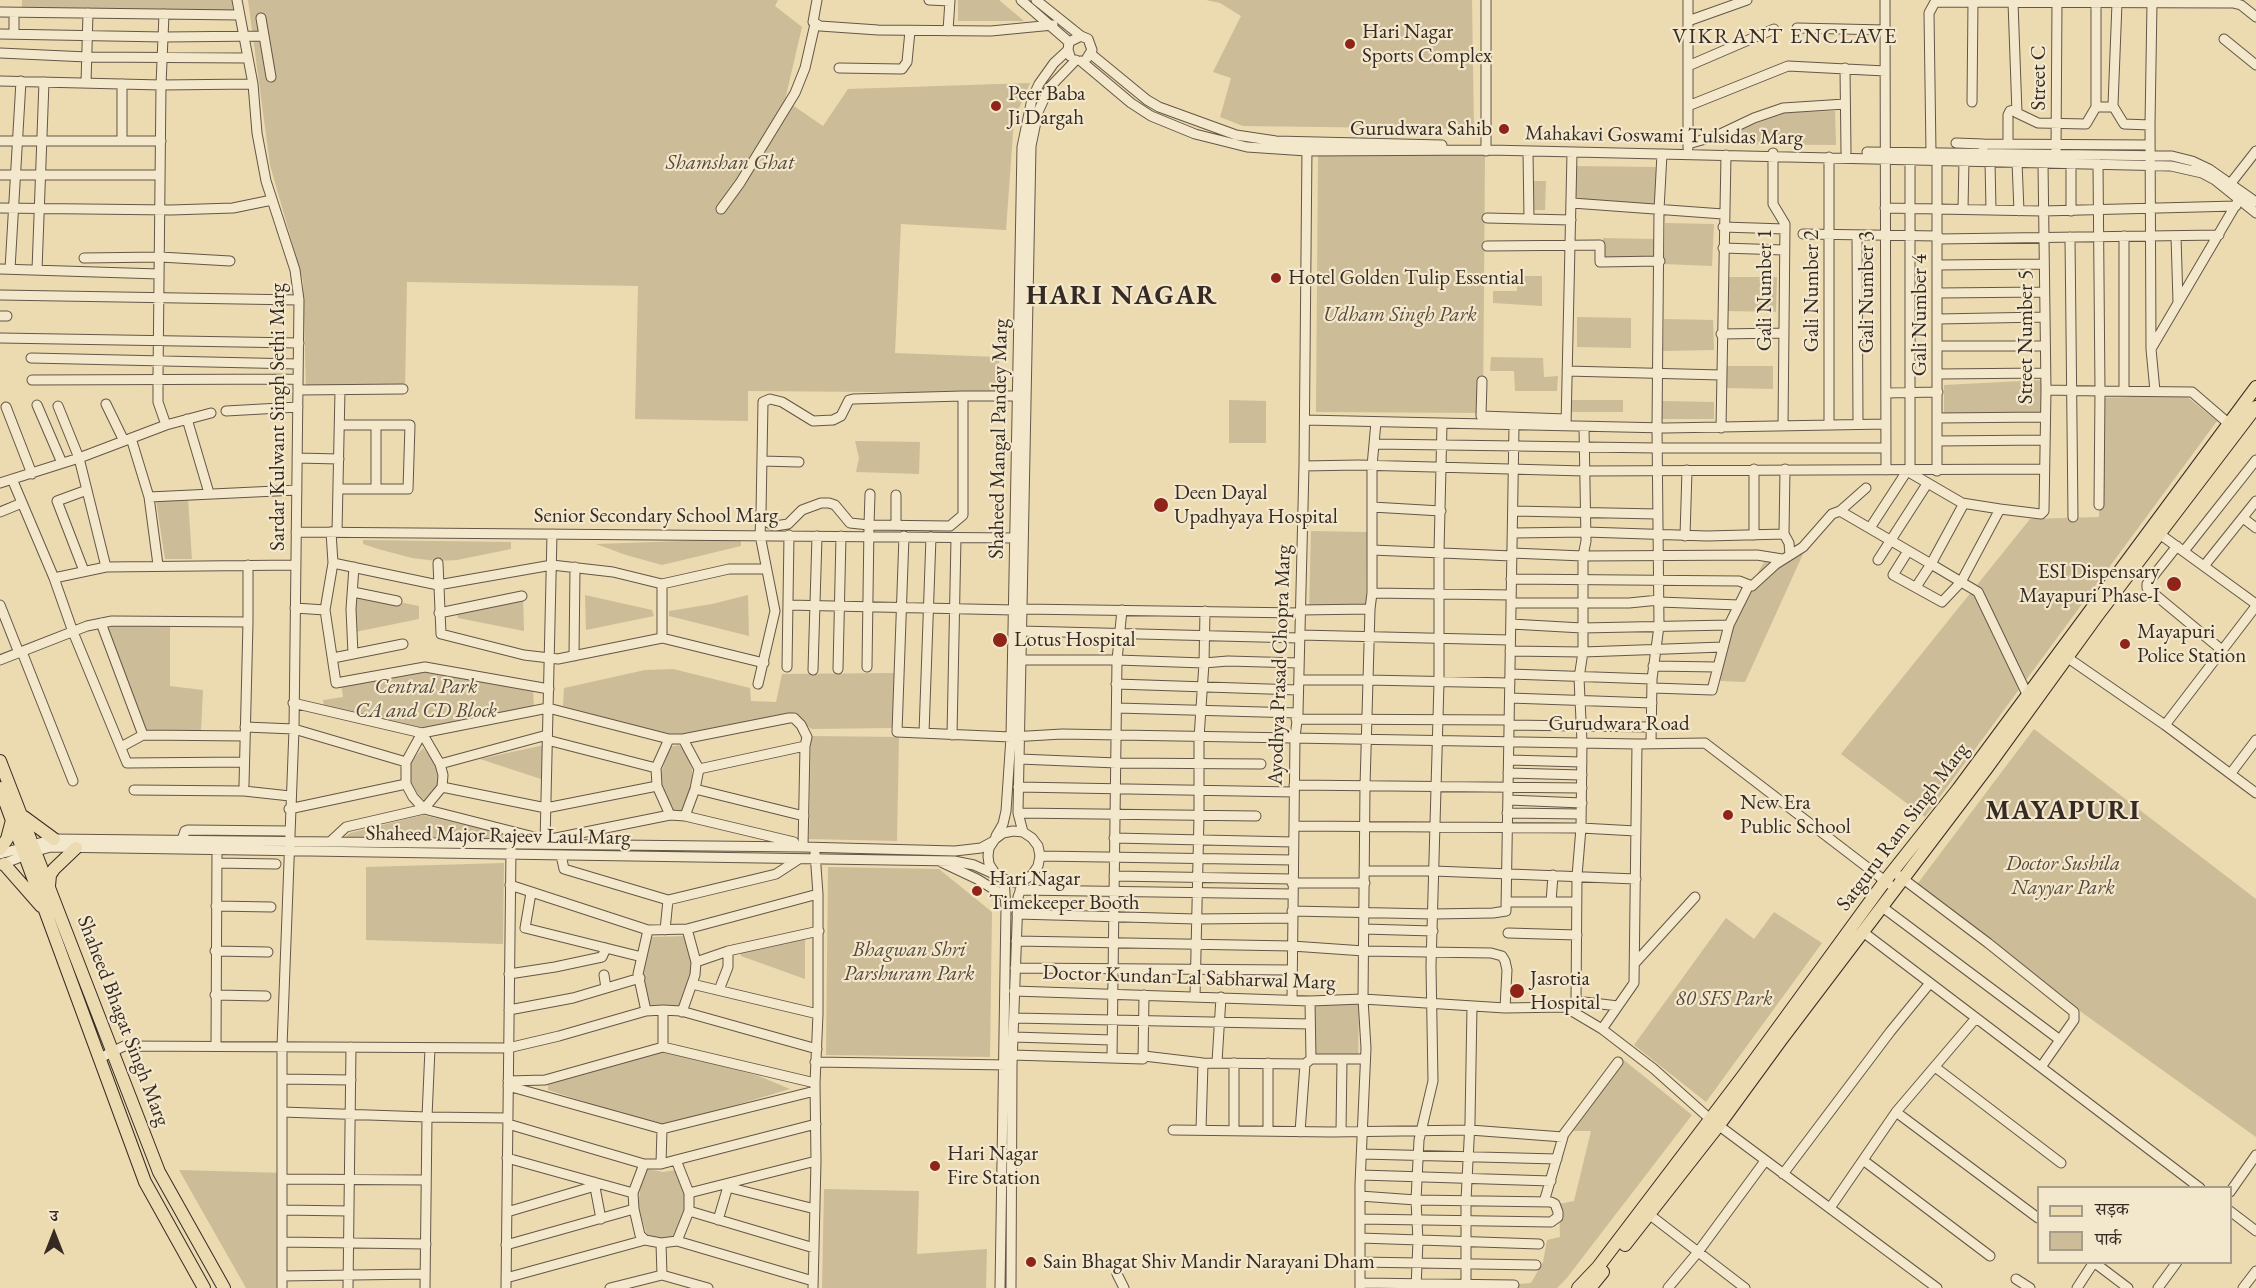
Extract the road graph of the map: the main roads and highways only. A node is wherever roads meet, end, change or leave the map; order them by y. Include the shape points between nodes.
1 (2256, 387) edge
2 (2256, 408) edge
3 (0, 761) edge
4 (0, 788) edge
5 (17, 818) junction
6 (54, 839) road end
7 (76, 848) road end
8 (0, 849) edge
9 (29, 849) junction
10 (1, 861) edge
11 (1893, 880) junction
12 (49, 886) junction
13 (44, 909) junction
14 (1715, 1122) junction
15 (204, 1288) edge
16 (224, 1288) edge
17 (1578, 1288) edge
18 (1590, 1288) edge

1 - 11 main road, Satguru Ram Singh Marg
2 - 11 main road, Satguru Ram Singh Marg via 2068,658
3 - 5 main road, Shaheed Bhagat Singh Marg
4 - 5 main road, Shaheed Bhagat Singh Marg
5 - 6 main road
5 - 8 main road
5 - 9 main road, Shaheed Bhagat Singh Marg
7 - 12 main road via 54,869
9 - 12 main road, Shaheed Bhagat Singh Marg
9 - 13 main road, Shaheed Bhagat Singh Marg
10 - 13 main road
11 - 14 main road, Satguru Ram Singh Marg
11 - 14 main road, Satguru Ram Singh Marg via 1863,932
12 - 16 main road, Shaheed Bhagat Singh Marg via 159,1172
13 - 15 main road, Shaheed Bhagat Singh Marg via 145,1182
14 - 17 main road, Satguru Ram Singh Marg
14 - 18 main road, Satguru Ram Singh Marg via 1650,1215

